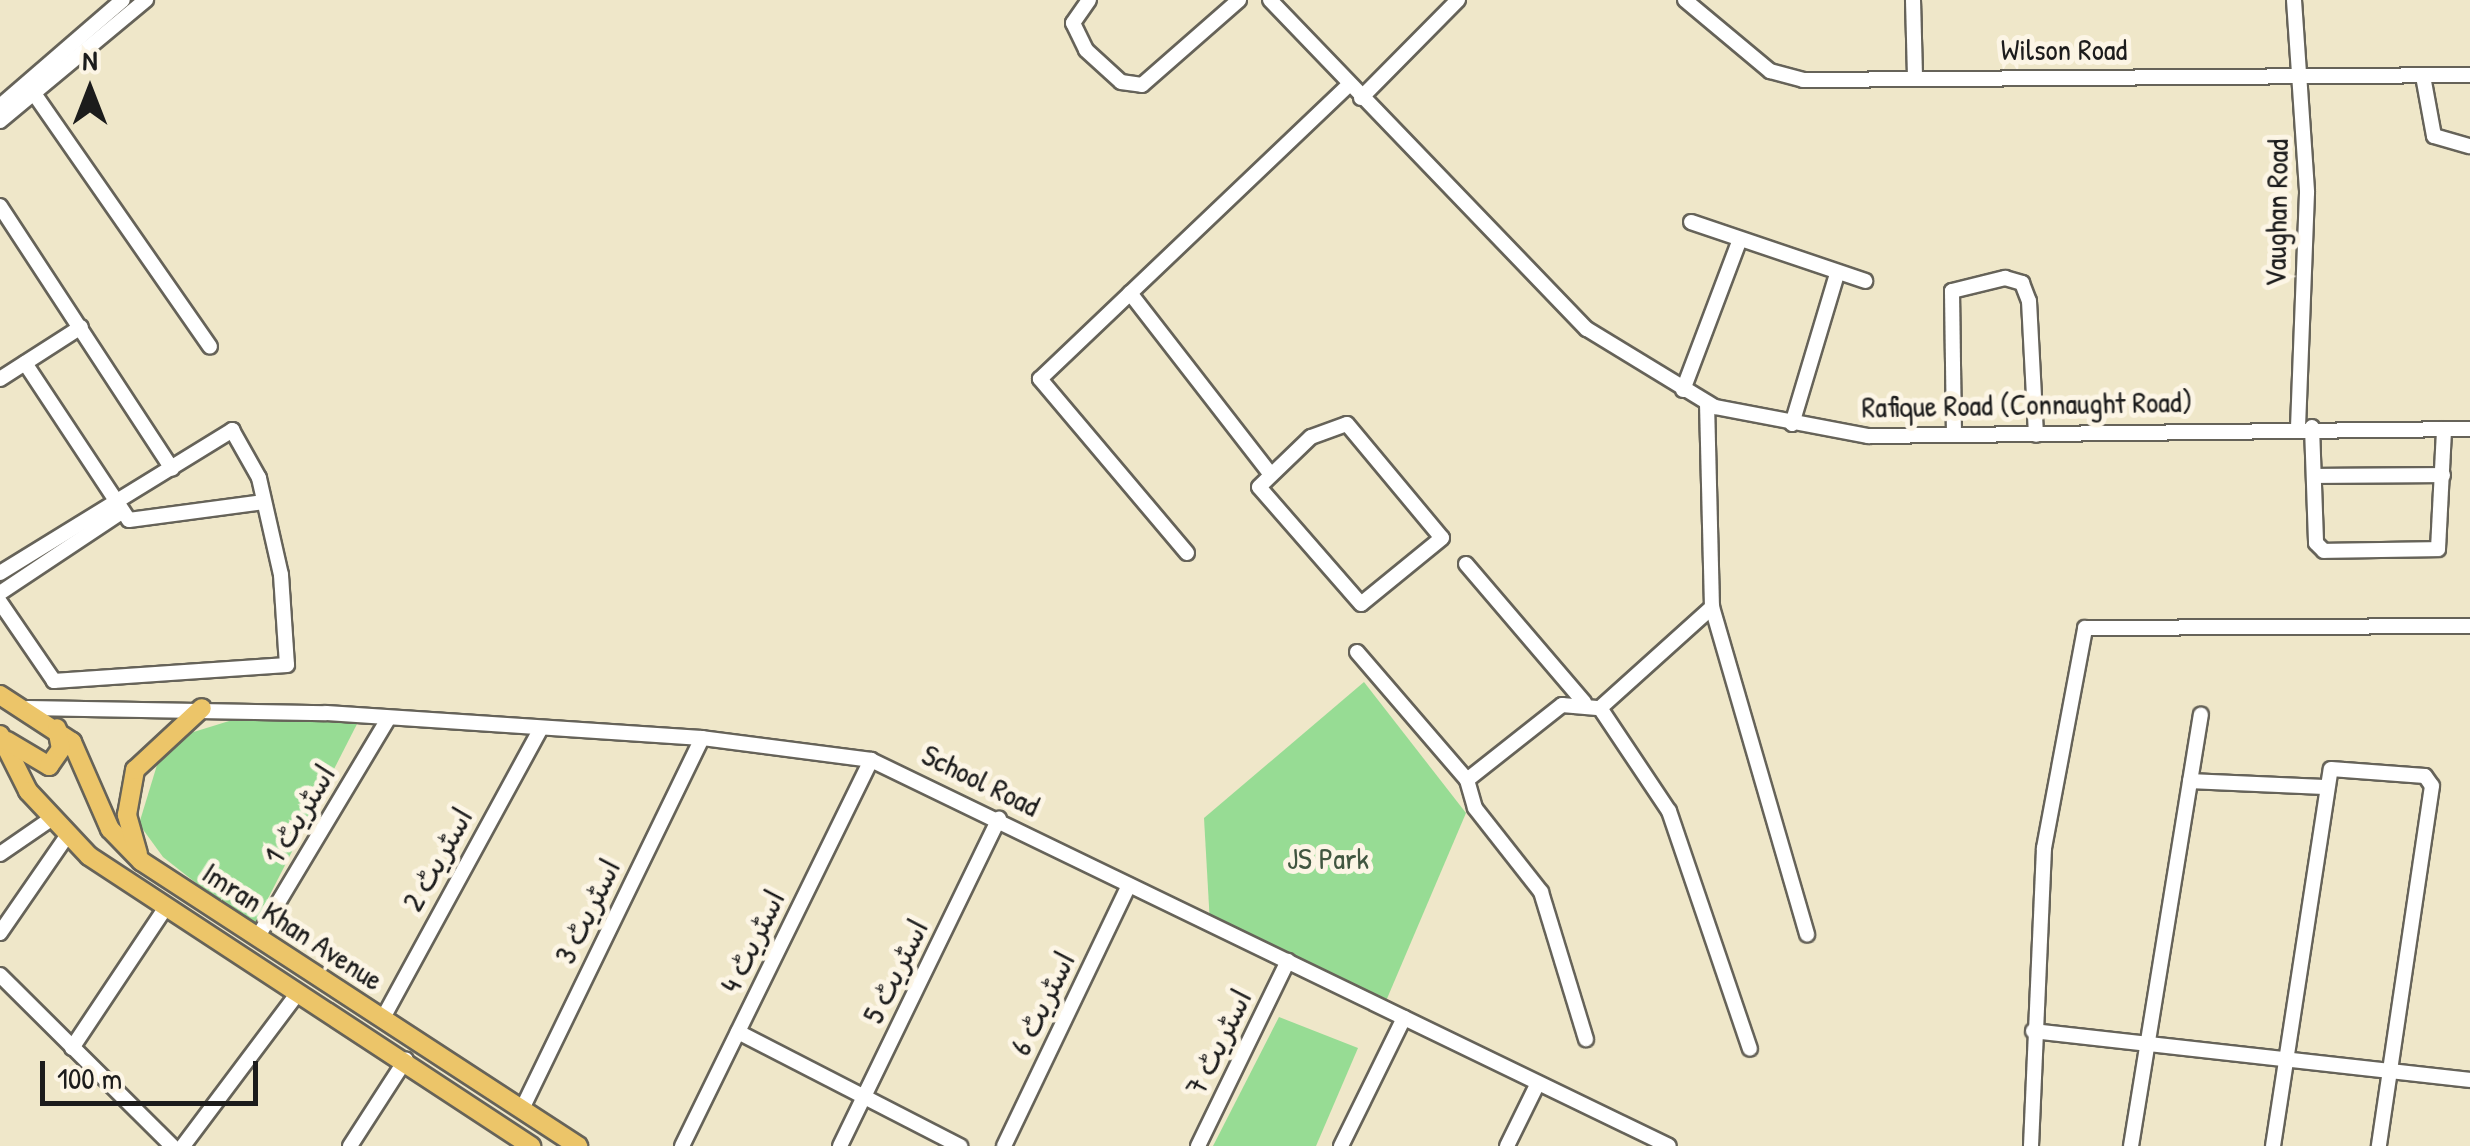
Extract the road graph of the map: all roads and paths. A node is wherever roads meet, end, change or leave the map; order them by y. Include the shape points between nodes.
1 (122, 0) edge
2 (146, 0) edge
3 (1089, 0) edge
4 (1240, 0) edge
5 (1270, 0) edge
6 (1458, 0) edge
7 (1684, 0) edge
8 (1913, 0) edge
9 (2294, 0) edge
10 (2470, 75) edge
11 (1915, 76) junction
12 (2303, 76) junction
13 (2423, 76) junction
14 (1350, 86) junction
15 (33, 92) junction
16 (1360, 98) junction
17 (0, 106) edge
18 (0, 121) edge
19 (2470, 146) edge
20 (0, 206) edge
21 (1691, 222) dead end
22 (1740, 240) junction
23 (1837, 274) junction
24 (1866, 280) dead end
25 (1130, 293) junction
26 (81, 327) junction
27 (210, 347) dead end
28 (25, 363) junction
29 (0, 380) edge
30 (1682, 390) junction
31 (1707, 403) junction
32 (1792, 424) junction
33 (2305, 427) junction
34 (2444, 429) junction
35 (2470, 429) edge
36 (1954, 435) junction
37 (2036, 435) junction
38 (172, 469) junction
39 (1268, 470) junction
40 (2443, 475) junction
41 (2314, 476) junction
42 (112, 499) junction
43 (264, 502) junction
44 (120, 513) junction
45 (1187, 553) dead end
46 (1466, 564) dead end
47 (0, 573) edge
48 (0, 593) edge
49 (0, 602) edge
50 (1712, 607) junction
51 (2470, 626) edge
52 (1357, 652) dead end
53 (0, 694) edge
54 (1584, 702) junction
55 (0, 705) edge
56 (28, 708) junction
57 (202, 708) junction
58 (1600, 708) junction
59 (2201, 715) dead end
60 (388, 719) junction
61 (57, 727) junction
62 (541, 728) junction
63 (0, 735) edge
64 (702, 738) junction
65 (871, 760) junction
66 (1467, 780) junction
67 (2190, 781) junction
68 (2322, 786) junction
69 (51, 819) junction
70 (999, 819) junction
71 (67, 836) junction
72 (0, 854) edge
73 (142, 861) junction
74 (1129, 884) junction
75 (164, 910) junction
76 (0, 933) edge
77 (1807, 934) dead end
78 (256, 938) junction
79 (1288, 962) junction
80 (0, 975) edge
81 (298, 993) junction
82 (383, 1018) junction
83 (1404, 1018) junction
84 (2033, 1030) junction
85 (738, 1032) junction
86 (1586, 1039) dead end
87 (72, 1048) junction
88 (2153, 1048) junction
89 (1750, 1049) dead end
90 (406, 1059) junction
91 (2285, 1063) junction
92 (2394, 1072) junction
93 (2470, 1080) edge
94 (1538, 1083) junction
95 (864, 1097) junction
96 (522, 1109) junction
97 (526, 1145) edge
98 (172, 1146) edge
99 (183, 1146) edge
100 (350, 1146) edge
101 (578, 1146) edge
102 (682, 1146) edge
103 (840, 1146) edge
104 (960, 1146) edge
105 (1004, 1146) edge
106 (1198, 1146) edge
107 (1341, 1146) edge
108 (1507, 1146) edge
109 (1668, 1146) edge
110 (2031, 1146) edge
111 (2131, 1146) edge
112 (2273, 1146) edge
113 (2379, 1146) edge

1 - 17 street
2 - 15 street
3 - 4 street via 1073,23 1086,50 1121,82 1142,85
5 - 14 street, Rafique Road (Connaught Road)
6 - 16 street
7 - 11 street, Wilson Road via 1770,72 1803,80
8 - 11 street
9 - 12 street, Vaughan Road
10 - 13 street, Wilson Road
11 - 12 street, Wilson Road
12 - 13 street, Wilson Road
12 - 33 street, Vaughan Road
13 - 19 street via 2434,136
14 - 16 street, Rafique Road (Connaught Road)
14 - 25 street
15 - 18 street
15 - 27 street
16 - 30 street, Rafique Road (Connaught Road) via 1587,329
20 - 26 street
21 - 22 street
22 - 23 street
22 - 30 street
23 - 24 street
23 - 32 street
25 - 39 street
25 - 45 street via 1040,379
26 - 28 street
26 - 38 street
28 - 29 street
28 - 42 street
30 - 31 street, Rafique Road (Connaught Road)
31 - 32 street, Rafique Road (Connaught Road)
31 - 50 street
32 - 36 street, Rafique Road (Connaught Road) via 1868,436
33 - 34 street, Rafique Road (Connaught Road)
33 - 37 street, Rafique Road (Connaught Road)
33 - 41 street, Vaughan Road
34 - 35 street, Rafique Road (Connaught Road)
34 - 40 street
36 - 37 street, Rafique Road (Connaught Road)
36 - 37 street via 1952,291 2005,278 2022,284 2029,301
38 - 42 street
38 - 43 street via 232,430
39 - 39 street via 1258,487 1361,604 1440,546 1440,530 1347,424 1328,425
40 - 41 street
40 - 41 street, Vaughan Road via 2441,543 2432,552 2319,548
42 - 44 street
42 - 47 street
43 - 44 street via 142,520
43 - 49 street via 287,665 54,682
44 - 48 street
46 - 54 street
50 - 58 street
50 - 77 street
51 - 84 street via 2085,628 2044,848
52 - 66 street
53 - 56 main road, Imran Khan Avenue
54 - 58 street
54 - 66 street via 1562,705
55 - 56 main road
56 - 57 street, School Road
56 - 61 main road, Imran Khan Avenue
57 - 60 street, School Road
57 - 73 main road via 135,770 127,815
58 - 89 street via 1669,811
59 - 67 street
60 - 62 street, School Road
60 - 78 street, اسٹریٹ 1
61 - 63 main road via 61,749 49,766
61 - 73 main road, Imran Khan Avenue via 86,764 110,830
62 - 64 street, School Road
62 - 82 street, اسٹریٹ 2
63 - 69 main road, Imran Khan Avenue
64 - 65 street, School Road
64 - 96 street, اسٹریٹ 3
65 - 70 street, School Road
65 - 85 street, اسٹریٹ 4
66 - 86 street via 1475,808 1541,892
67 - 68 street
67 - 88 street
68 - 91 street
68 - 92 street via 2331,770 2430,780
69 - 71 main road, Imran Khan Avenue
69 - 72 street
70 - 74 street, School Road
70 - 95 street, اسٹریٹ 5
71 - 75 main road, Imran Khan Avenue
71 - 76 street
73 - 78 main road, Imran Khan Avenue
74 - 79 street, School Road
74 - 105 street, اسٹریٹ 6
75 - 81 main road, Imran Khan Avenue
75 - 87 street
78 - 82 main road, Imran Khan Avenue
79 - 83 street, School Road
79 - 106 street, اسٹریٹ 7
80 - 87 street
81 - 90 main road, Imran Khan Avenue
81 - 99 street
82 - 96 main road, Imran Khan Avenue
83 - 94 street, School Road
83 - 107 street
84 - 88 street
84 - 110 street
85 - 95 street
85 - 102 street, اسٹریٹ 4
87 - 98 street
88 - 91 street
88 - 111 street
90 - 97 main road, Imran Khan Avenue
90 - 100 street
91 - 92 street
91 - 112 street
92 - 93 street
92 - 113 street
94 - 108 street
94 - 109 street, School Road
95 - 103 street, اسٹریٹ 5
95 - 104 street
96 - 101 main road, Imran Khan Avenue

